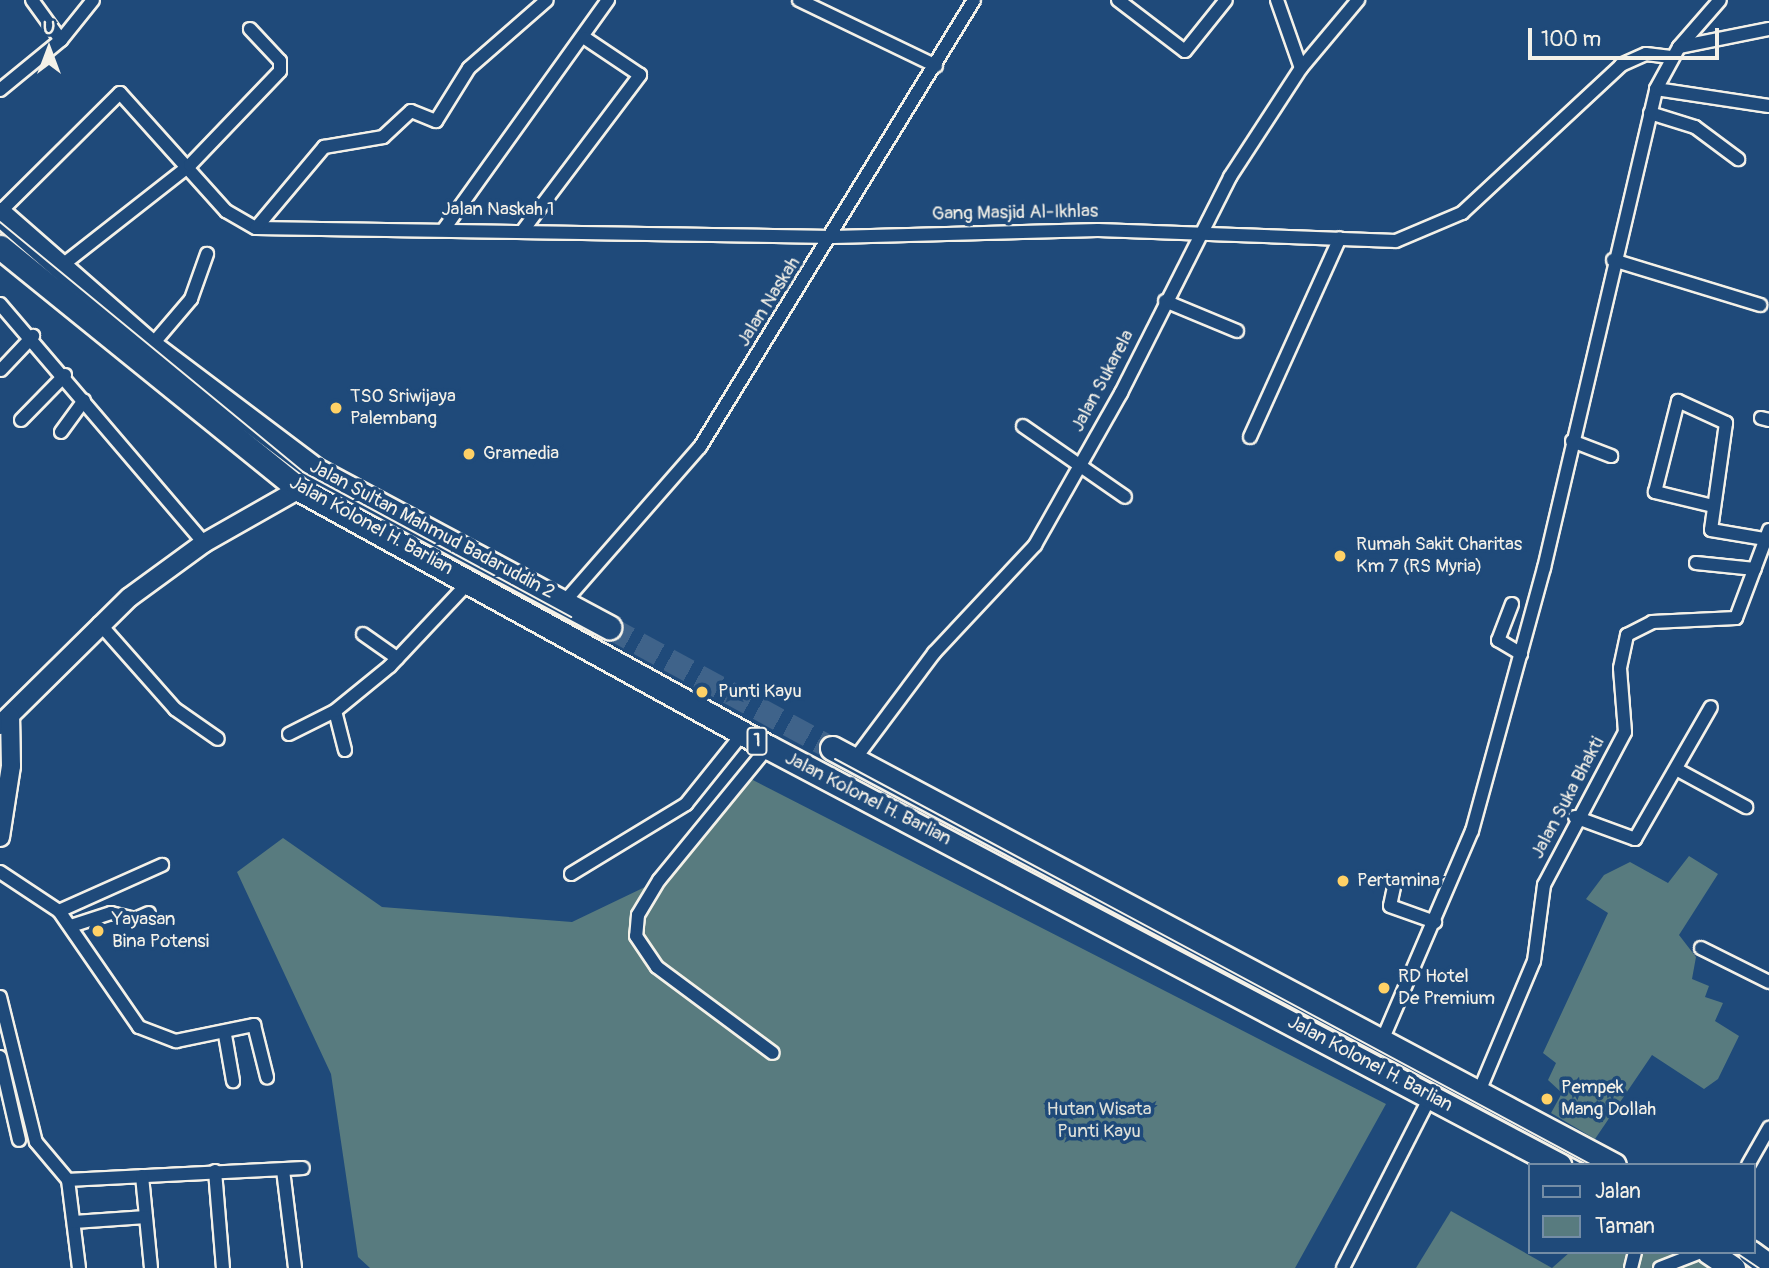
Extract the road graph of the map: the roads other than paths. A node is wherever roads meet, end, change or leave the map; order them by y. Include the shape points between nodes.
1 (32, 0) edge
2 (93, 0) edge
3 (547, 0) edge
4 (608, 0) edge
5 (799, 0) edge
6 (974, 0) edge
7 (1118, 0) edge
8 (1226, 0) edge
9 (1277, 0) edge
10 (1358, 0) edge
11 (1720, 0) edge
12 (1769, 29) edge
13 (250, 30) dead end
14 (585, 38) junction
15 (61, 40) junction
16 (1679, 47) junction
17 (1669, 57) junction
18 (936, 66) junction
19 (1301, 68) junction
20 (1656, 89) junction
21 (0, 90) edge
22 (1769, 106) edge
23 (1650, 113) junction
24 (1738, 159) dead end
25 (190, 165) junction
26 (0, 213) edge
27 (256, 228) junction
28 (444, 229) junction
29 (524, 229) junction
30 (1198, 233) junction
31 (833, 237) junction
32 (1340, 238) junction
33 (0, 248) edge
34 (207, 254) dead end
35 (1614, 260) junction
36 (60, 267) junction
37 (1165, 301) junction
38 (0, 303) edge
39 (1760, 305) dead end
40 (1237, 331) dead end
41 (33, 336) junction
42 (151, 346) junction
43 (1, 370) edge
44 (65, 375) junction
45 (84, 400) junction
46 (21, 420) dead end
47 (1023, 426) dead end
48 (61, 432) dead end
49 (1250, 437) dead end
50 (1572, 441) junction
51 (1611, 456) dead end
52 (1078, 470) junction
53 (299, 489) junction
54 (1125, 497) dead end
55 (1713, 506) junction
56 (1767, 535) edge
57 (204, 543) junction
58 (1696, 563) dead end
59 (1755, 569) junction
60 (470, 581) junction
61 (565, 601) junction
62 (1512, 604) dead end
63 (99, 623) junction
64 (609, 627) tunnel mouth
65 (363, 634) dead end
66 (1521, 654) junction
67 (397, 658) junction
68 (1711, 706) dead end
69 (335, 711) junction
70 (5, 720) edge
71 (743, 733) junction
72 (289, 734) dead end
73 (218, 739) dead end
74 (768, 747) junction
75 (832, 748) tunnel mouth
76 (345, 750) dead end
77 (854, 760) junction
78 (1676, 769) junction
79 (1746, 807) dead end
80 (1575, 817) junction
81 (0, 837) edge
82 (162, 865) dead end
83 (577, 871) dead end
84 (0, 872) edge
85 (1394, 887) dead end
86 (59, 911) junction
87 (149, 913) dead end
88 (1435, 922) junction
89 (71, 926) junction
90 (1701, 948) dead end
91 (1769, 982) edge
92 (0, 997) edge
93 (225, 1035) junction
94 (1381, 1043) junction
95 (773, 1054) dead end
96 (0, 1057) edge
97 (267, 1077) dead end
98 (233, 1081) dead end
99 (1478, 1094) junction
100 (1430, 1097) junction
101 (1769, 1128) edge
102 (19, 1140) dead end
103 (1555, 1163) edge
104 (1610, 1163) edge
105 (1749, 1163) edge
106 (303, 1168) dead end
107 (283, 1170) junction
108 (215, 1171) junction
109 (142, 1176) junction
110 (68, 1180) junction
111 (146, 1217) junction
112 (74, 1222) junction
113 (1696, 1254) edge
114 (1712, 1254) edge
115 (1753, 1254) edge
116 (1769, 1266) edge
117 (79, 1268) edge
118 (151, 1268) edge
119 (223, 1268) edge
120 (295, 1268) edge
121 (1343, 1268) edge
122 (1660, 1268) edge
123 (1733, 1268) edge

1 - 15 street
2 - 15 street
3 - 27 street via 470,68 436,121 411,111 383,137 324,147
4 - 14 street
5 - 18 street
6 - 18 street, Jalan Naskah
7 - 8 street via 1185,51
9 - 19 street
10 - 19 street, Jalan Sukarela
11 - 16 street
12 - 16 street
13 - 25 street via 280,61 281,69
14 - 28 street
14 - 29 street via 639,75
15 - 21 street
16 - 17 street
17 - 20 street
17 - 32 street, Gang Masjid Al-Ikhlas via 1646,54 1622,65 1528,155 1441,226 1396,241
18 - 31 street, Jalan Naskah
19 - 30 street, Jalan Sukarela
20 - 22 street
20 - 23 street
23 - 24 street via 1695,127
23 - 35 street
25 - 26 street, Jalan Naskah 1 via 120,93
25 - 27 street, Jalan Naskah 1 via 226,211
25 - 36 street
26 - 36 highway, Jalan Sultan Mahmud Badaruddin 2
27 - 28 street, Jalan Naskah 1
28 - 29 street, Jalan Naskah 1
29 - 31 street, Jalan Naskah 1
30 - 31 street, Gang Masjid Al-Ikhlas
30 - 32 street, Gang Masjid Al-Ikhlas
30 - 37 street, Jalan Sukarela
31 - 61 street, Jalan Naskah via 700,447
32 - 49 street
33 - 53 highway, Jalan Kolonel H. Barlian / 1
34 - 42 street via 191,299
35 - 39 street
35 - 50 street
36 - 42 highway, Jalan Sultan Mahmud Badaruddin 2
37 - 40 street
37 - 52 street, Jalan Sukarela
38 - 41 street
41 - 43 street
41 - 44 street
42 - 61 highway, Jalan Sultan Mahmud Badaruddin 2 via 314,469
44 - 45 street
44 - 46 street
45 - 48 street
45 - 57 street
47 - 52 street
50 - 51 street
50 - 66 street
52 - 54 street
52 - 77 street, Jalan Sukarela via 1035,545 934,653
53 - 57 street
53 - 60 highway, Jalan Kolonel H. Barlian / 1
55 - 55 street via 1655,492 1678,401 1726,423
55 - 56 street via 1710,530
56 - 59 street, Jalan Suka Bhakti
57 - 63 street
58 - 59 street
59 - 80 street, Jalan Suka Bhakti via 1736,618 1652,622 1627,635 1620,668 1625,732
60 - 67 street
60 - 71 highway, Jalan Kolonel H. Barlian / 1
61 - 64 highway, Jalan Sultan Mahmud Badaruddin 2
62 - 66 street via 1498,640
63 - 70 street
63 - 73 street via 175,709
65 - 67 street
66 - 88 street via 1472,831
67 - 69 street
68 - 78 street
69 - 72 street
69 - 76 street
70 - 81 street via 10,766
71 - 74 highway, Jalan Kolonel H. Barlian / 1
71 - 83 street via 686,804
74 - 95 street via 659,880 638,915 636,936 657,967
74 - 100 highway, Jalan Kolonel H. Barlian / 1
75 - 77 highway, Jalan Kolonel H. Barlian
77 - 94 highway, Jalan Kolonel H. Barlian
78 - 79 street
78 - 80 street via 1633,840
80 - 99 street, Jalan Suka Bhakti via 1544,885 1534,961
82 - 86 street
84 - 86 street
85 - 88 street via 1390,906
86 - 89 street
87 - 89 street via 135,919 111,913
88 - 94 street
89 - 93 street via 139,1027 163,1040
90 - 91 street
92 - 110 street via 36,1142
93 - 97 street via 255,1025
93 - 98 street
94 - 99 highway, Jalan Kolonel H. Barlian
96 - 102 street
99 - 104 highway, Jalan Kolonel H. Barlian
100 - 103 highway, Jalan Kolonel H. Barlian / 1
100 - 121 street
101 - 105 street
106 - 107 street
107 - 108 street
107 - 120 street
108 - 109 street
108 - 119 street
109 - 110 street
109 - 111 street
110 - 112 street
111 - 112 street
111 - 118 street
112 - 117 street
113 - 122 street
114 - 123 highway
115 - 116 highway

